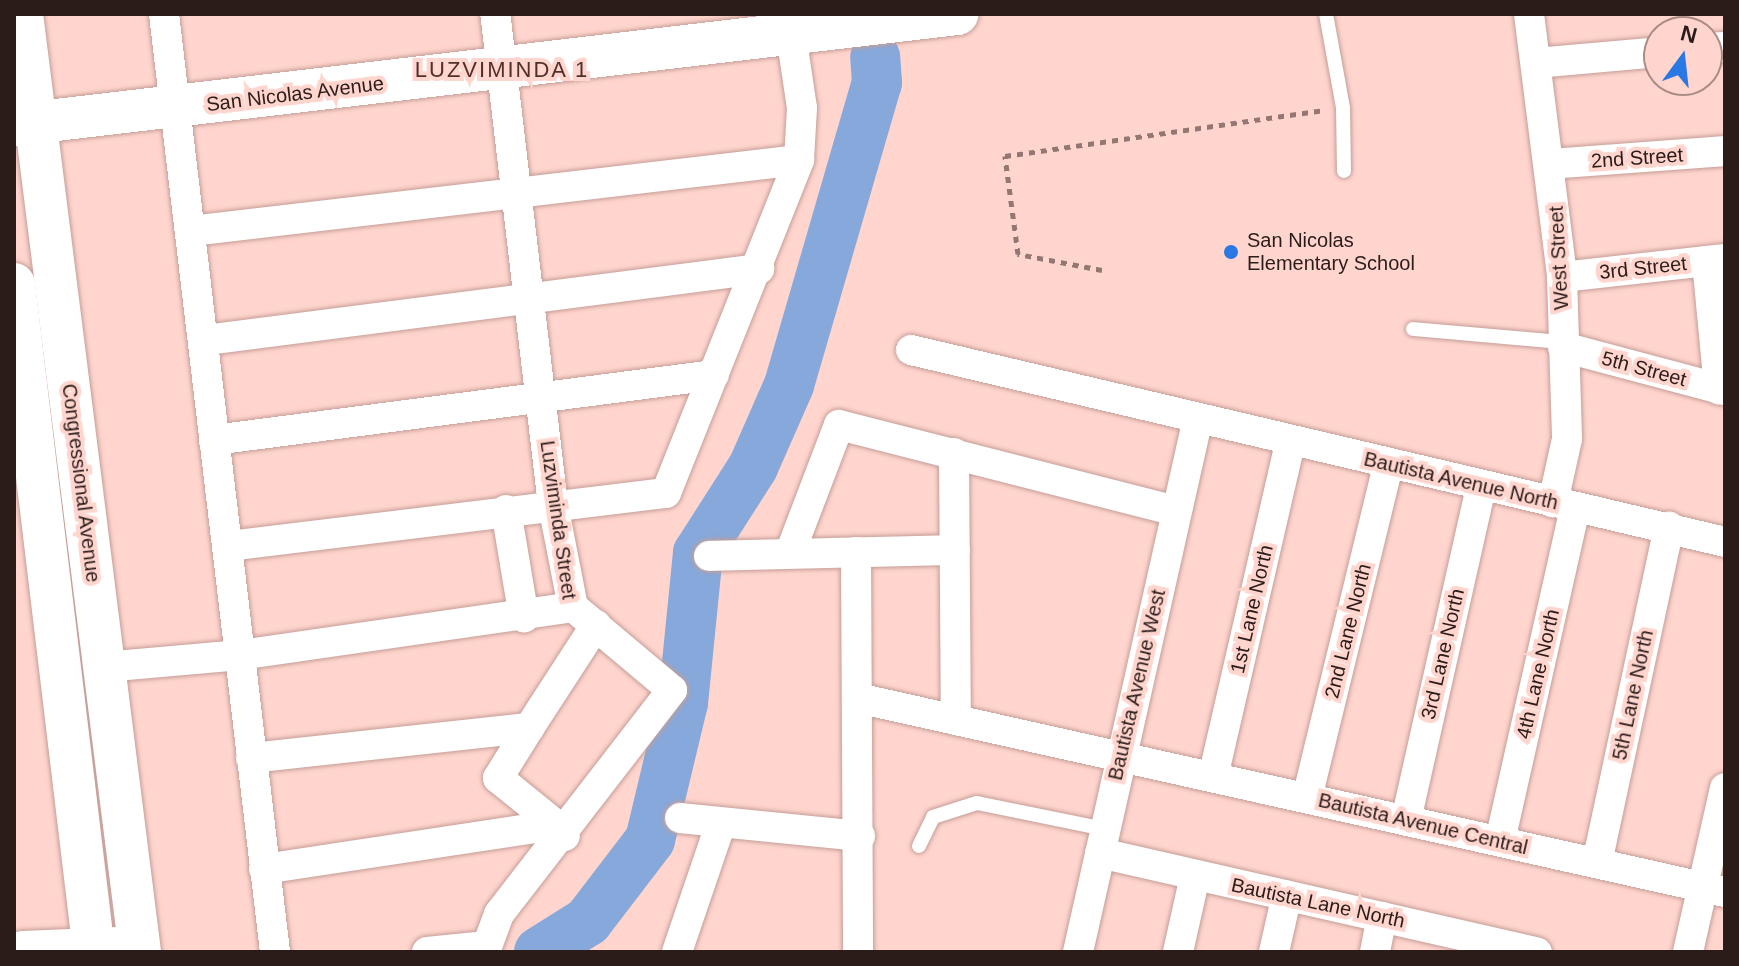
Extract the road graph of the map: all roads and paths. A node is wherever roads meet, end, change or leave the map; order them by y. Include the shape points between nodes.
1 (22, 14) edge
2 (164, 14) edge
3 (495, 14) edge
4 (957, 14) edge
5 (1326, 14) edge
6 (1529, 14) edge
7 (724, 28) edge
8 (791, 34) junction
9 (1643, 53) edge
10 (1536, 63) junction
11 (502, 69) junction
12 (176, 108) junction
13 (1343, 108) junction
14 (25, 124) edge
15 (1725, 151) edge
16 (799, 160) junction
17 (1549, 164) junction
18 (1344, 171) dead end
19 (517, 196) junction
20 (191, 231) junction
21 (1716, 260) edge
22 (759, 269) junction
23 (1102, 270) dead end
24 (1562, 277) junction
25 (14, 284) edge
26 (530, 300) junction
27 (1413, 329) dead end
28 (206, 340) junction
29 (1563, 345) junction
30 (911, 350) dead end
31 (714, 375) junction
32 (69, 384) junction
33 (1722, 390) edge
34 (21, 396) edge
35 (542, 396) junction
36 (1198, 418) junction
37 (214, 440) junction
38 (1291, 440) junction
39 (954, 453) junction
40 (1388, 465) junction
41 (1481, 488) junction
42 (553, 505) junction
43 (1564, 505) junction
44 (506, 510) junction
45 (1176, 511) junction
46 (28, 512) edge
47 (1669, 527) junction
48 (1725, 542) edge
49 (228, 546) junction
50 (955, 550) junction
51 (856, 552) junction
52 (790, 553) junction
53 (709, 556) dead end
54 (585, 616) junction
55 (524, 617) junction
56 (240, 655) junction
57 (104, 667) junction
58 (862, 699) junction
59 (956, 720) junction
60 (529, 728) junction
61 (1121, 755) junction
62 (251, 758) junction
63 (1213, 777) junction
64 (1725, 788) edge
65 (1307, 798) junction
66 (680, 818) dead end
67 (1406, 820) junction
68 (721, 823) junction
69 (560, 830) junction
70 (860, 836) junction
71 (1103, 841) junction
72 (1500, 841) junction
73 (919, 846) dead end
74 (1597, 863) junction
75 (264, 869) junction
76 (1195, 876) junction
77 (1713, 889) edge
78 (1287, 895) junction
79 (1382, 917) junction
80 (1480, 946) edge
81 (93, 948) edge
82 (486, 949) edge
83 (23, 952) edge
84 (139, 952) edge
85 (275, 952) edge
86 (427, 952) edge
87 (677, 952) edge
88 (858, 952) edge
89 (1078, 952) edge
90 (1178, 952) edge
91 (1274, 952) edge
92 (1375, 952) edge
93 (1537, 952) edge
94 (1688, 952) edge

1 - 14 main road, Congressional Avenue
2 - 12 street
3 - 11 street, Luzviminda Street
4 - 8 main road, San Nicolas Avenue
5 - 13 lane
6 - 10 street, West Street
7 - 8 main road, San Nicolas Avenue
7 - 11 main road, San Nicolas Avenue
8 - 16 street via 802,108
9 - 10 street
10 - 17 street, West Street
11 - 12 main road, San Nicolas Avenue
11 - 19 street, Luzviminda Street
12 - 14 main road, San Nicolas Avenue
12 - 20 street
13 - 18 lane
13 - 23 path via 1005,156 1018,254
14 - 32 main road, Congressional Avenue
15 - 17 street, 2nd Street
16 - 19 street
16 - 22 street
17 - 24 street, West Street
19 - 20 street
19 - 26 street, Luzviminda Street
20 - 28 street
21 - 24 street, 3rd Street
21 - 33 street
22 - 26 street
22 - 31 street
24 - 29 street, West Street
25 - 34 main road, Congressional Avenue
26 - 28 street
26 - 35 street, Luzviminda Street
27 - 29 lane
28 - 37 street
29 - 33 street, 5th Street
29 - 43 street, West Street
30 - 36 street, Bautista Avenue North
31 - 35 street
31 - 42 street via 666,493
32 - 34 street
32 - 57 main road, Congressional Avenue
34 - 46 main road, Congressional Avenue
35 - 37 street
35 - 42 street, Luzviminda Street
36 - 38 street, Bautista Avenue North
36 - 45 street, Bautista Avenue West
37 - 49 street
38 - 40 street, Bautista Avenue North
38 - 63 street, 1st Lane North
39 - 45 street
39 - 50 street
39 - 52 street via 839,425
40 - 41 street, Bautista Avenue North
40 - 65 street, 2nd Lane North
41 - 43 street, Bautista Avenue North
41 - 67 street, 3rd Lane North
42 - 44 street
42 - 54 street, Luzviminda Street
43 - 47 street, Bautista Avenue North
43 - 72 street, 4th Lane North
44 - 49 street
44 - 55 street
45 - 61 street, Bautista Avenue West
46 - 81 main road, Congressional Avenue
47 - 48 street, Bautista Avenue North
47 - 74 street, 5th Lane North
49 - 56 street
50 - 51 street
50 - 59 street
51 - 52 street
51 - 58 street
52 - 53 street
54 - 55 street, Luzviminda Street
54 - 60 street
54 - 69 street via 672,690
55 - 56 street, Luzviminda Street
56 - 57 street, Luzviminda Street
56 - 62 street
57 - 84 main road, Congressional Avenue
58 - 59 street, Bautista Avenue Central
58 - 70 street
59 - 61 street, Bautista Avenue Central
60 - 62 street
60 - 69 street via 498,778
61 - 63 street, Bautista Avenue Central
61 - 71 street, Bautista Avenue West
62 - 75 street
63 - 65 street, Bautista Avenue Central
64 - 77 street
65 - 67 street, Bautista Avenue Central
66 - 68 street
67 - 72 street, Bautista Avenue Central
68 - 70 street
68 - 87 street
69 - 75 street
69 - 82 street via 499,914
70 - 88 street
71 - 73 lane via 977,803 933,817
71 - 76 street, Bautista Lane North
71 - 89 street, Bautista Avenue West
72 - 74 street, Bautista Avenue Central
74 - 77 street, Bautista Avenue Central
75 - 85 street
76 - 78 street, Bautista Lane North
76 - 90 street
77 - 94 street
78 - 79 street, Bautista Lane North
78 - 91 street
79 - 80 street, Bautista Lane North
79 - 92 street
80 - 93 street, Bautista Lane North
81 - 83 main road
81 - 84 main road
82 - 86 street

